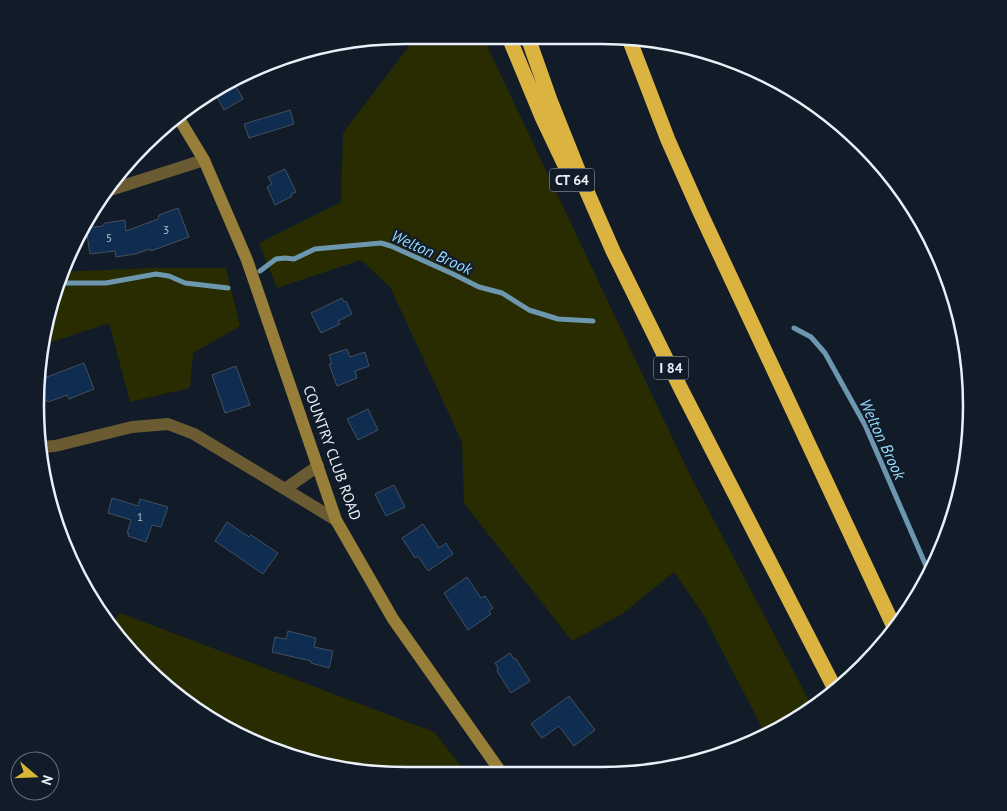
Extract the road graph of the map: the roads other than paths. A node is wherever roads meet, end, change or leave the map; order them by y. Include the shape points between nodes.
1 (512, 44) edge
2 (530, 44) edge
3 (632, 46) edge
4 (181, 122) edge
5 (204, 160) junction
6 (117, 188) edge
7 (647, 320) junction
8 (46, 447) edge
9 (318, 466) junction
10 (285, 489) junction
11 (336, 520) junction
12 (891, 621) edge
13 (832, 684) edge
14 (497, 767) edge

1 - 7 highway, CT 64 via 574,185
2 - 7 highway, I 84 via 582,180
3 - 12 highway via 700,212
4 - 5 street, COUNTRY CLUB ROAD
5 - 6 street
5 - 9 street, COUNTRY CLUB ROAD via 247,260
7 - 13 highway, I 84
8 - 10 street via 132,427 168,424 194,434
9 - 10 street
9 - 11 street, COUNTRY CLUB ROAD
10 - 11 street
11 - 14 street, COUNTRY CLUB ROAD via 393,619

